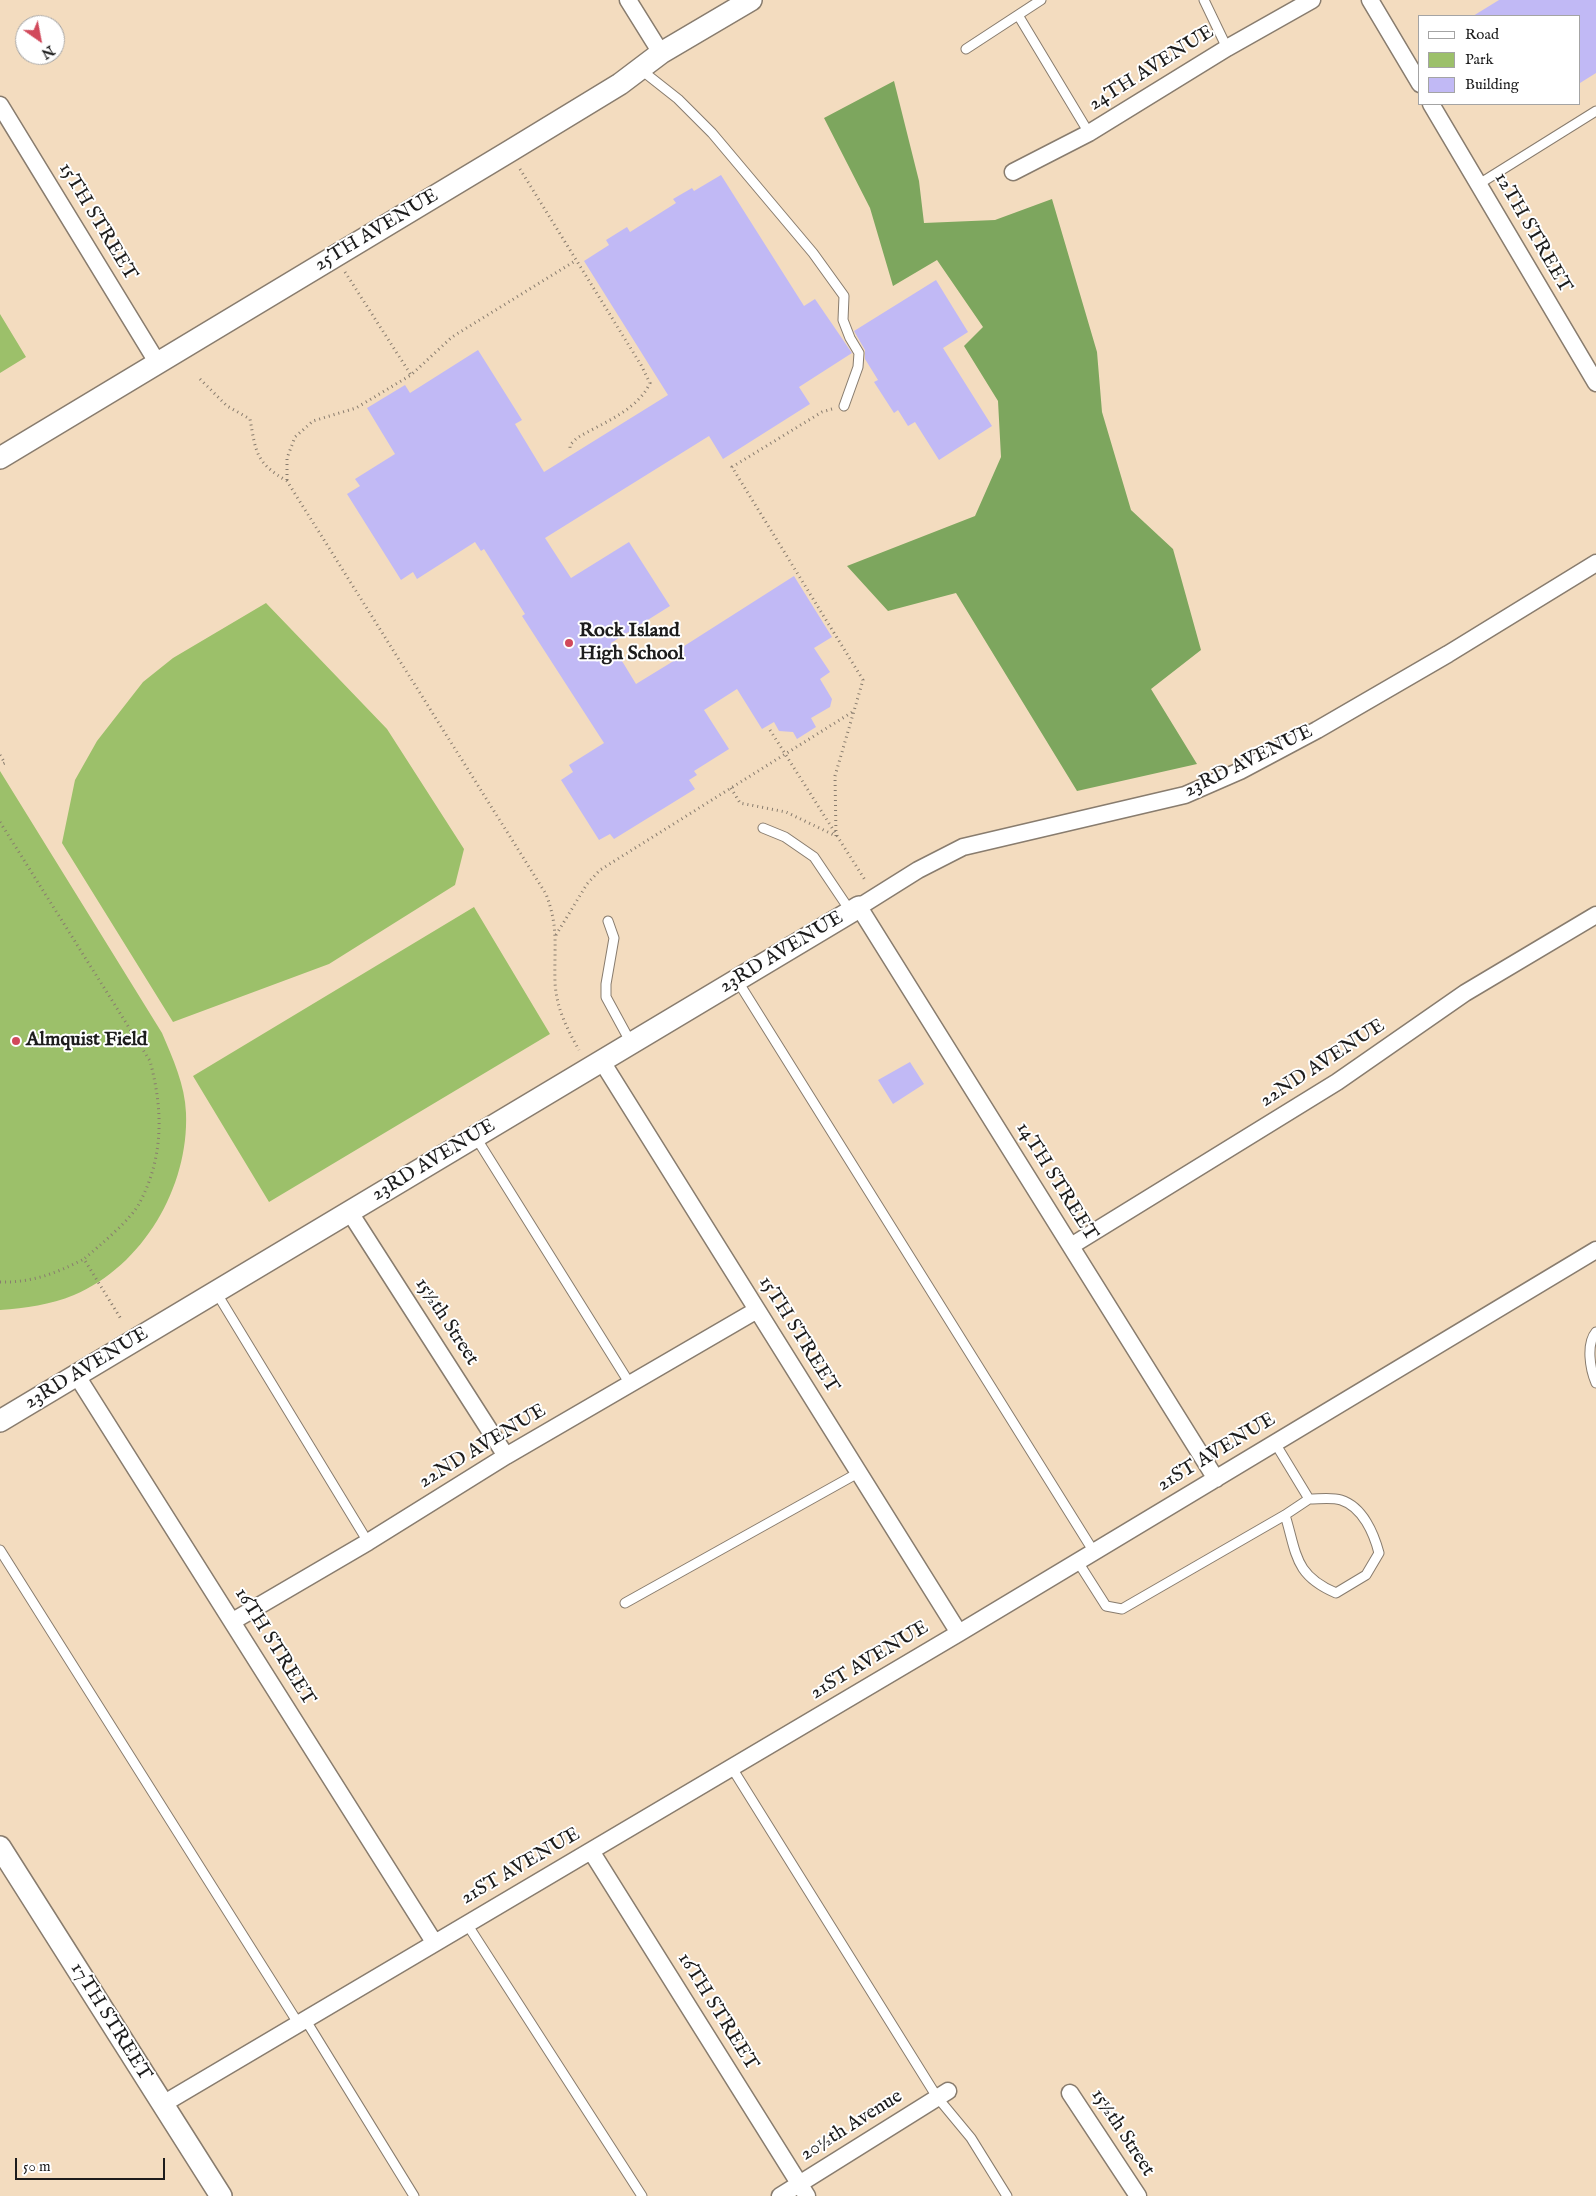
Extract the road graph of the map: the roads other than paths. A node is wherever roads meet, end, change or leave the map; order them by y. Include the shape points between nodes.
1 (628, 0) edge
2 (751, 0) edge
3 (1041, 0) edge
4 (1204, 0) edge
5 (1312, 0) edge
6 (1370, 0) edge
7 (1018, 15) junction
8 (1227, 48) junction
9 (966, 49) dead end
10 (661, 53) junction
11 (640, 69) junction
12 (1418, 81) edge
13 (1432, 105) edge
14 (0, 106) edge
15 (1596, 111) edge
16 (1089, 133) junction
17 (1014, 172) dead end
18 (1478, 184) junction
19 (157, 362) junction
20 (1596, 383) edge
21 (844, 406) road end
22 (0, 458) edge
23 (1596, 562) edge
24 (763, 828) dead end
25 (855, 910) junction
26 (1596, 915) edge
27 (608, 921) dead end
28 (737, 980) junction
29 (631, 1043) junction
30 (602, 1060) junction
31 (475, 1136) junction
32 (349, 1211) junction
33 (1071, 1246) junction
34 (1596, 1250) edge
35 (216, 1292) junction
36 (757, 1310) junction
37 (1596, 1332) edge
38 (77, 1376) junction
39 (1596, 1383) edge
40 (630, 1384) junction
41 (0, 1421) edge
42 (1275, 1444) junction
43 (506, 1456) junction
44 (858, 1472) junction
45 (1216, 1479) junction
46 (1309, 1499) junction
47 (1285, 1515) junction
48 (368, 1542) junction
49 (0, 1550) edge
50 (1094, 1552) junction
51 (1078, 1562) junction
52 (625, 1603) dead end
53 (233, 1621) junction
54 (959, 1633) junction
55 (732, 1768) junction
56 (0, 1847) edge
57 (591, 1851) junction
58 (466, 1924) junction
59 (434, 1942) junction
60 (301, 2021) junction
61 (1070, 2093) dead end
62 (942, 2094) junction
63 (163, 2104) junction
64 (803, 2190) edge
65 (221, 2196) edge
66 (414, 2196) edge
67 (642, 2196) edge
68 (780, 2196) edge
69 (1007, 2196) edge
70 (1138, 2196) edge

1 - 10 street
2 - 10 street, 25TH AVENUE
3 - 7 lane
4 - 8 lane
5 - 8 street, 24TH AVENUE
6 - 12 street
7 - 9 lane
7 - 16 lane
8 - 16 street, 24TH AVENUE
10 - 11 street, 25TH AVENUE
11 - 19 street, 25TH AVENUE via 510,151
11 - 21 lane via 678,99 712,133 813,253 844,296 844,320 859,353 858,367
13 - 18 street, 12TH STREET
14 - 19 street, 15TH STREET
15 - 18 lane
16 - 17 street, 24TH AVENUE
18 - 20 street, 12TH STREET
19 - 22 street, 25TH AVENUE
23 - 25 street, 23RD AVENUE via 1448,654 1240,771 1185,795 963,847 918,870
24 - 25 lane via 785,837 814,857
25 - 28 street, 23RD AVENUE
25 - 33 street, 14TH STREET
26 - 33 street, 22ND AVENUE via 1465,993 1337,1082
27 - 29 lane via 614,938 606,997
28 - 29 street, 23RD AVENUE
28 - 50 lane
29 - 30 street, 23RD AVENUE
30 - 31 street, 23RD AVENUE
30 - 36 street, 15TH STREET
31 - 32 street, 23RD AVENUE
31 - 40 lane
32 - 35 street, 23RD AVENUE
32 - 43 street, 15½th Street
33 - 45 street, 14TH STREET
34 - 42 street, 21ST AVENUE
35 - 38 street, 23RD AVENUE
35 - 48 lane
36 - 40 street, 22ND AVENUE
36 - 44 street, 15TH STREET
37 - 39 lane via 1592,1337 1590,1354
38 - 41 street, 23RD AVENUE
38 - 53 street, 16TH STREET
40 - 43 street, 22ND AVENUE
42 - 45 street, 21ST AVENUE
42 - 46 lane
43 - 48 street, 22ND AVENUE
44 - 52 lane
44 - 54 street, 15TH STREET
45 - 50 street, 21ST AVENUE
46 - 47 lane
46 - 47 lane via 1342,1500 1364,1516 1379,1553 1366,1575 1336,1593 1316,1585 1296,1559
47 - 51 lane via 1122,1609 1106,1606
48 - 53 street, 22ND AVENUE
49 - 60 lane
50 - 51 street, 21ST AVENUE
51 - 54 street, 21ST AVENUE
53 - 59 street, 16TH STREET
54 - 55 street, 21ST AVENUE
55 - 57 street, 21ST AVENUE
55 - 62 lane
56 - 63 street, 17TH STREET
57 - 58 street, 21ST AVENUE
57 - 64 street, 16TH STREET
58 - 59 street, 21ST AVENUE
58 - 67 lane
59 - 60 street, 21ST AVENUE
60 - 63 street, 21ST AVENUE
60 - 66 lane
61 - 70 street, 15½th Street
62 - 64 street, 20½th Avenue
62 - 69 lane
63 - 65 street, 17TH STREET
64 - 68 street, 20½th Avenue

